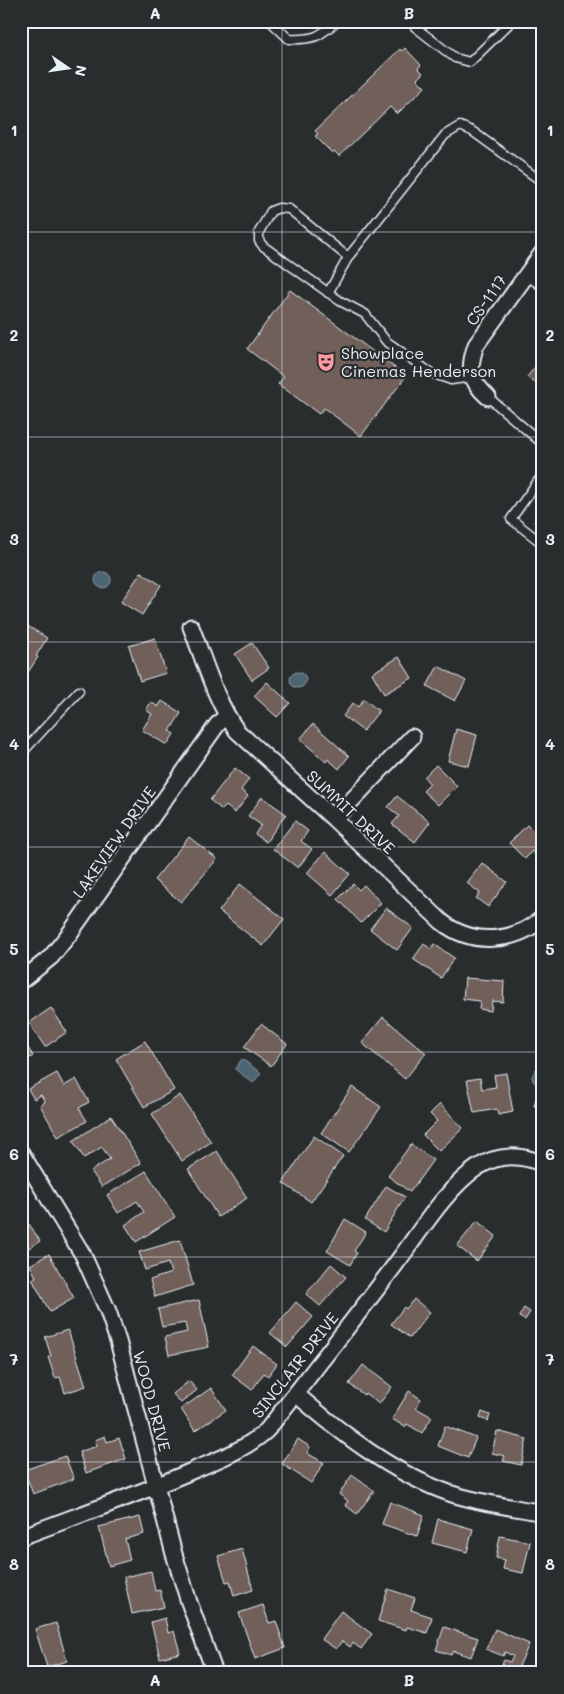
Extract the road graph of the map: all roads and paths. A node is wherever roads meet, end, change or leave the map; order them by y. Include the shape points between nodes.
1 (270, 21) edge
2 (337, 21) edge
3 (414, 21) edge
4 (512, 21) edge
5 (543, 179) edge
6 (543, 252) edge
7 (349, 256) junction
8 (526, 275) junction
9 (543, 287) edge
10 (328, 293) junction
11 (472, 377) junction
12 (488, 397) joint
13 (543, 444) edge
14 (543, 474) edge
15 (543, 544) edge
16 (191, 628) dead end
17 (79, 691) dead end
18 (226, 716) junction
19 (412, 737) dead end
20 (21, 754) edge
21 (334, 819) junction
22 (543, 918) edge
23 (21, 982) edge
24 (21, 1153) edge
25 (543, 1164) edge
26 (296, 1394) junction
27 (157, 1486) junction
28 (543, 1513) edge
29 (21, 1537) edge
30 (215, 1673) edge

1 - 2 lane via 289,39 307,40 323,34
3 - 4 lane via 415,27 455,58 470,62
5 - 7 lane via 460,126 446,135
6 - 8 street, CS-1117
7 - 10 lane
7 - 10 lane via 289,209 271,211 259,232 259,241
8 - 9 lane
8 - 11 street, CS-1117 via 476,345 470,368
10 - 11 lane via 365,314 386,341 432,373 451,380
11 - 12 street via 479,390
12 - 13 lane
14 - 15 lane via 511,519
16 - 18 street, SUMMIT DRIVE
17 - 20 lane
18 - 21 street, SUMMIT DRIVE via 246,739
18 - 23 street, LAKEVIEW DRIVE via 217,724 70,934 51,957
19 - 21 street
21 - 22 street, SUMMIT DRIVE via 442,922 459,933 485,939 500,938
24 - 27 street, WOOD DRIVE via 69,1229 97,1283 118,1341
25 - 26 street, SINCLAIR DRIVE via 520,1156 492,1160 479,1166 456,1186
26 - 27 street, SINCLAIR DRIVE via 267,1430 249,1445
26 - 28 street via 364,1447 420,1481 479,1501
27 - 29 street, SINCLAIR DRIVE
27 - 30 street, WOOD DRIVE via 186,1592

